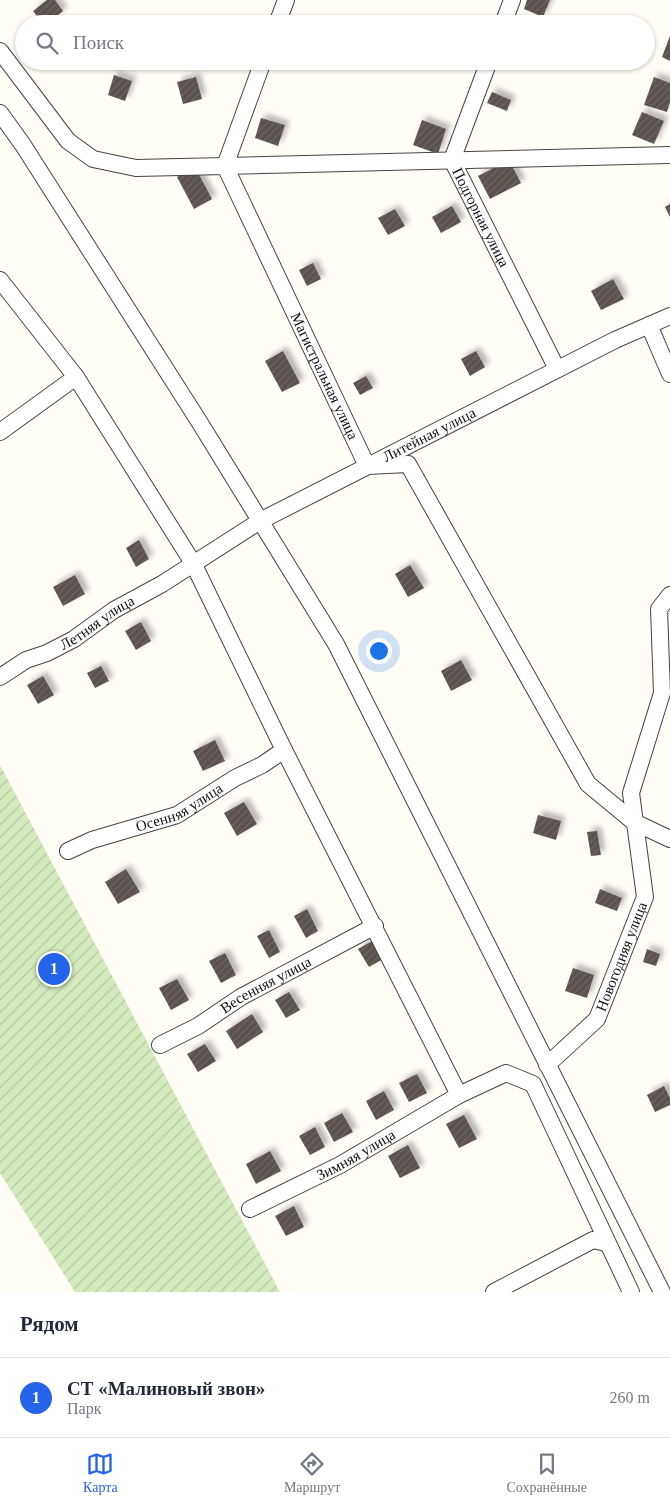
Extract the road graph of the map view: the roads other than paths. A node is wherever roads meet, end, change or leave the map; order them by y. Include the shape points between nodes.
1 (286, 0) edge
2 (512, 0) edge
3 (280, 15) edge
4 (506, 15) edge
5 (0, 51) edge
6 (261, 70) edge
7 (486, 70) edge
8 (0, 113) edge
9 (669, 154) edge
10 (452, 160) junction
11 (225, 166) junction
12 (0, 280) edge
13 (670, 316) edge
14 (649, 325) junction
15 (557, 369) junction
16 (670, 374) edge
17 (76, 377) junction
18 (0, 432) edge
19 (367, 466) junction
20 (260, 521) junction
21 (193, 563) junction
22 (670, 595) edge
23 (666, 675) edge
24 (0, 677) edge
25 (284, 750) junction
26 (634, 822) junction
27 (670, 839) edge
28 (68, 851) dead end
29 (375, 926) junction
30 (160, 1045) dead end
31 (547, 1065) junction
32 (459, 1095) junction
33 (250, 1209) dead end
34 (606, 1243) junction
35 (494, 1292) edge
36 (630, 1292) edge
37 (662, 1292) edge

1 - 3 street
2 - 4 street
5 - 11 street via 68,141 93,159 136,168
6 - 11 street
7 - 10 street, Подгорная улица
8 - 20 street
9 - 10 street
10 - 11 street
10 - 15 street, Подгорная улица
11 - 19 street, Магистральная улица
12 - 17 street
13 - 14 street, Литейная улица
14 - 15 street, Литейная улица
14 - 16 street
15 - 19 street, Литейная улица
17 - 18 street
17 - 21 street
19 - 20 street, Литейная улица
19 - 26 street via 408,464 588,784
20 - 21 street, Литейная улица
20 - 31 street via 336,644
21 - 24 street, Летняя улица via 114,610 74,639 26,660
21 - 25 street
22 - 23 street, Новогодняя улица via 660,609
23 - 26 street, Новогодняя улица via 631,793
25 - 28 street, Осенняя улица via 177,815 92,840
25 - 29 street
26 - 27 street
26 - 31 street, Новогодняя улица via 645,897 598,1019
29 - 30 street, Весенняя улица via 241,997 198,1026
29 - 32 street
31 - 37 street
32 - 33 street, Зимняя улица via 340,1165
32 - 34 street, Зимняя улица via 506,1073 533,1084
34 - 35 street via 593,1240
34 - 36 street, Зимняя улица

